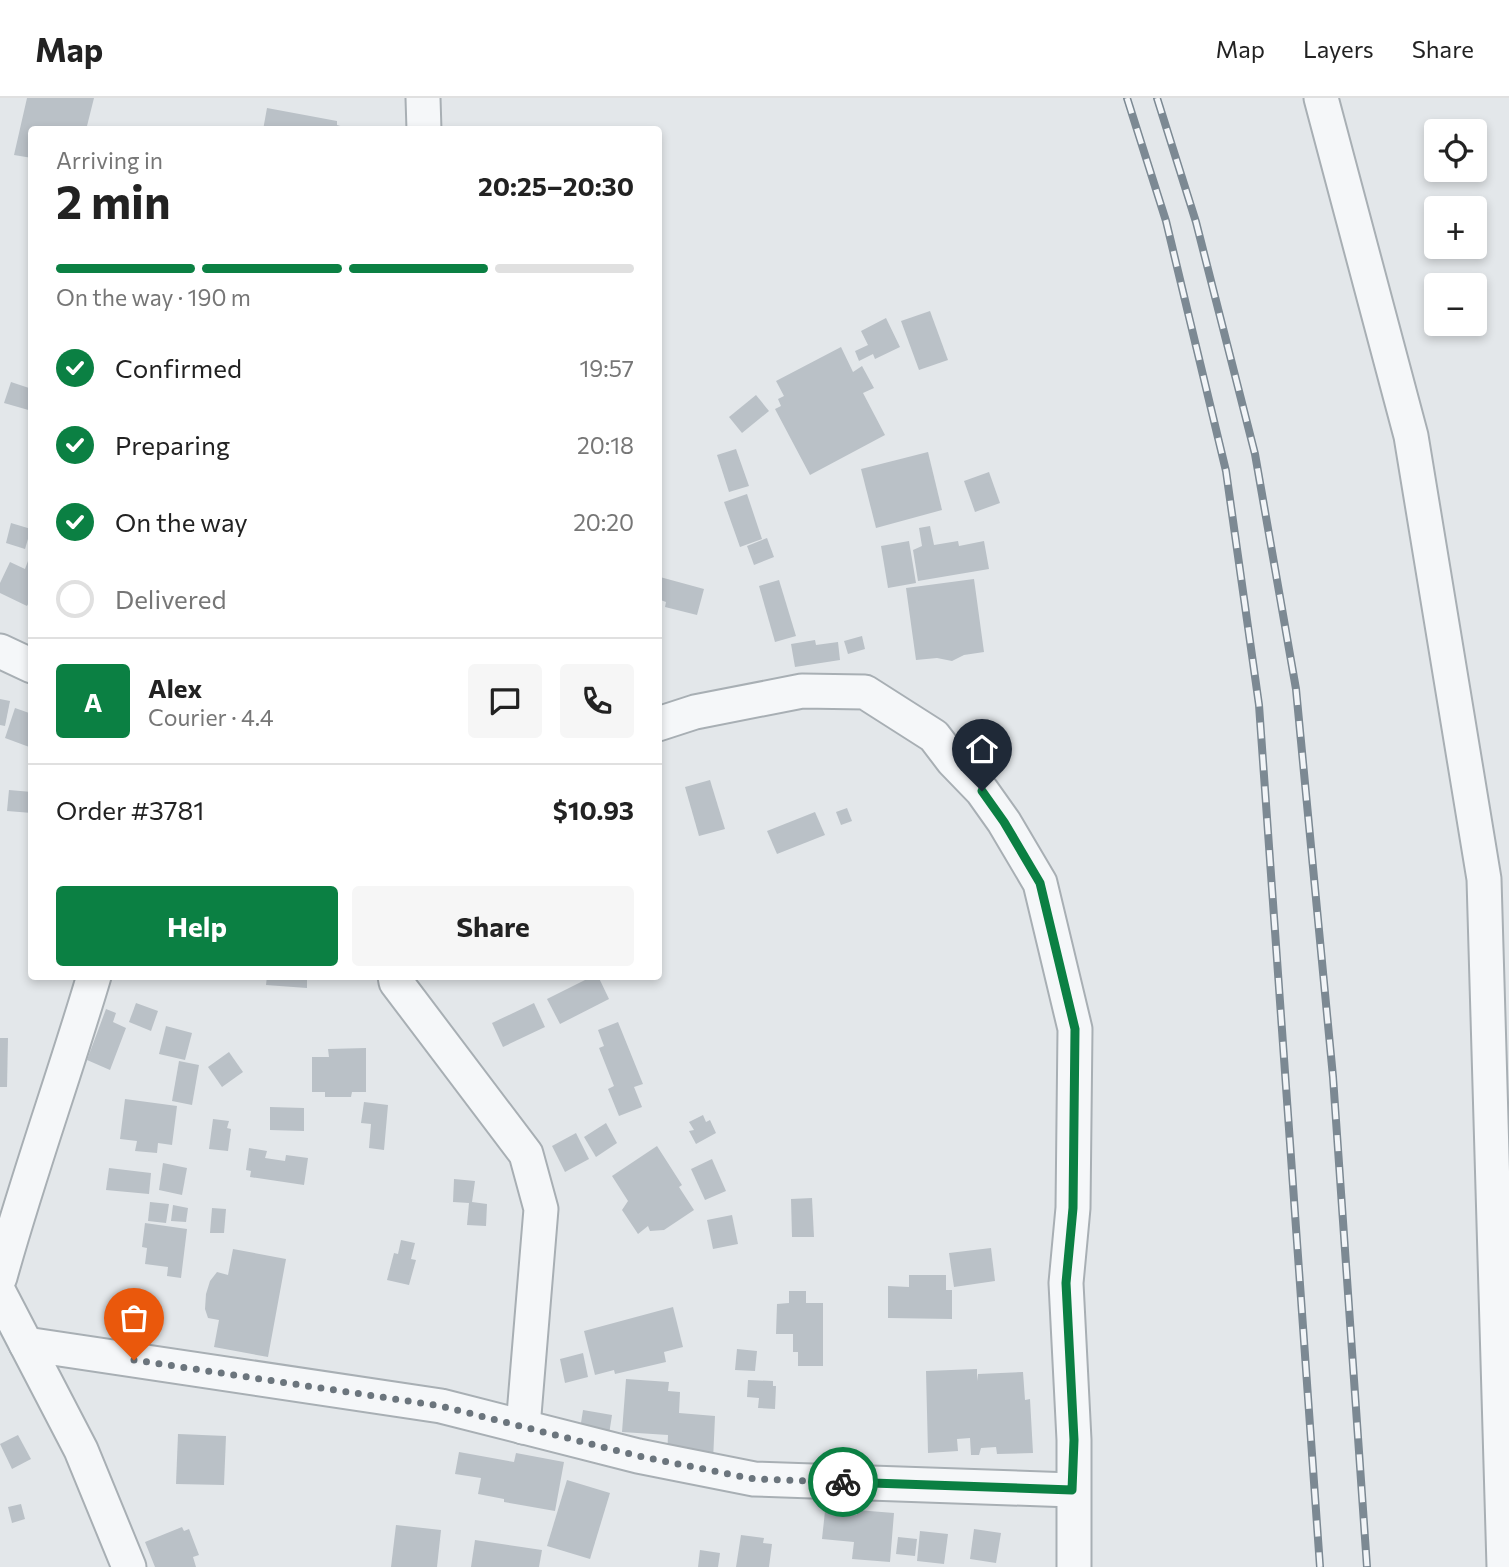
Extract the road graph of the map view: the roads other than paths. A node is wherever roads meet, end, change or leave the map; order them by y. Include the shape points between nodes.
1 (423, 98) edge
2 (1321, 98) edge
3 (424, 126) edge
4 (0, 651) edge
5 (28, 664) edge
6 (662, 722) edge
7 (93, 980) edge
8 (396, 980) edge
9 (0, 1277) edge
10 (0, 1294) edge
11 (26, 1344) junction
12 (523, 1427) junction
13 (1072, 1490) junction
14 (130, 1567) edge
15 (1074, 1567) edge
16 (1504, 1567) edge

1 - 3 street
2 - 16 street via 1411,436 1484,879
4 - 5 street
6 - 13 street via 802,691 865,692 934,736 982,791 1040,883 1075,1029 1073,1208 1066,1283
7 - 9 street
8 - 12 street via 526,1154 541,1209
10 - 11 street
11 - 12 street via 441,1406
11 - 14 street via 81,1450
12 - 13 street via 754,1479
13 - 15 street

